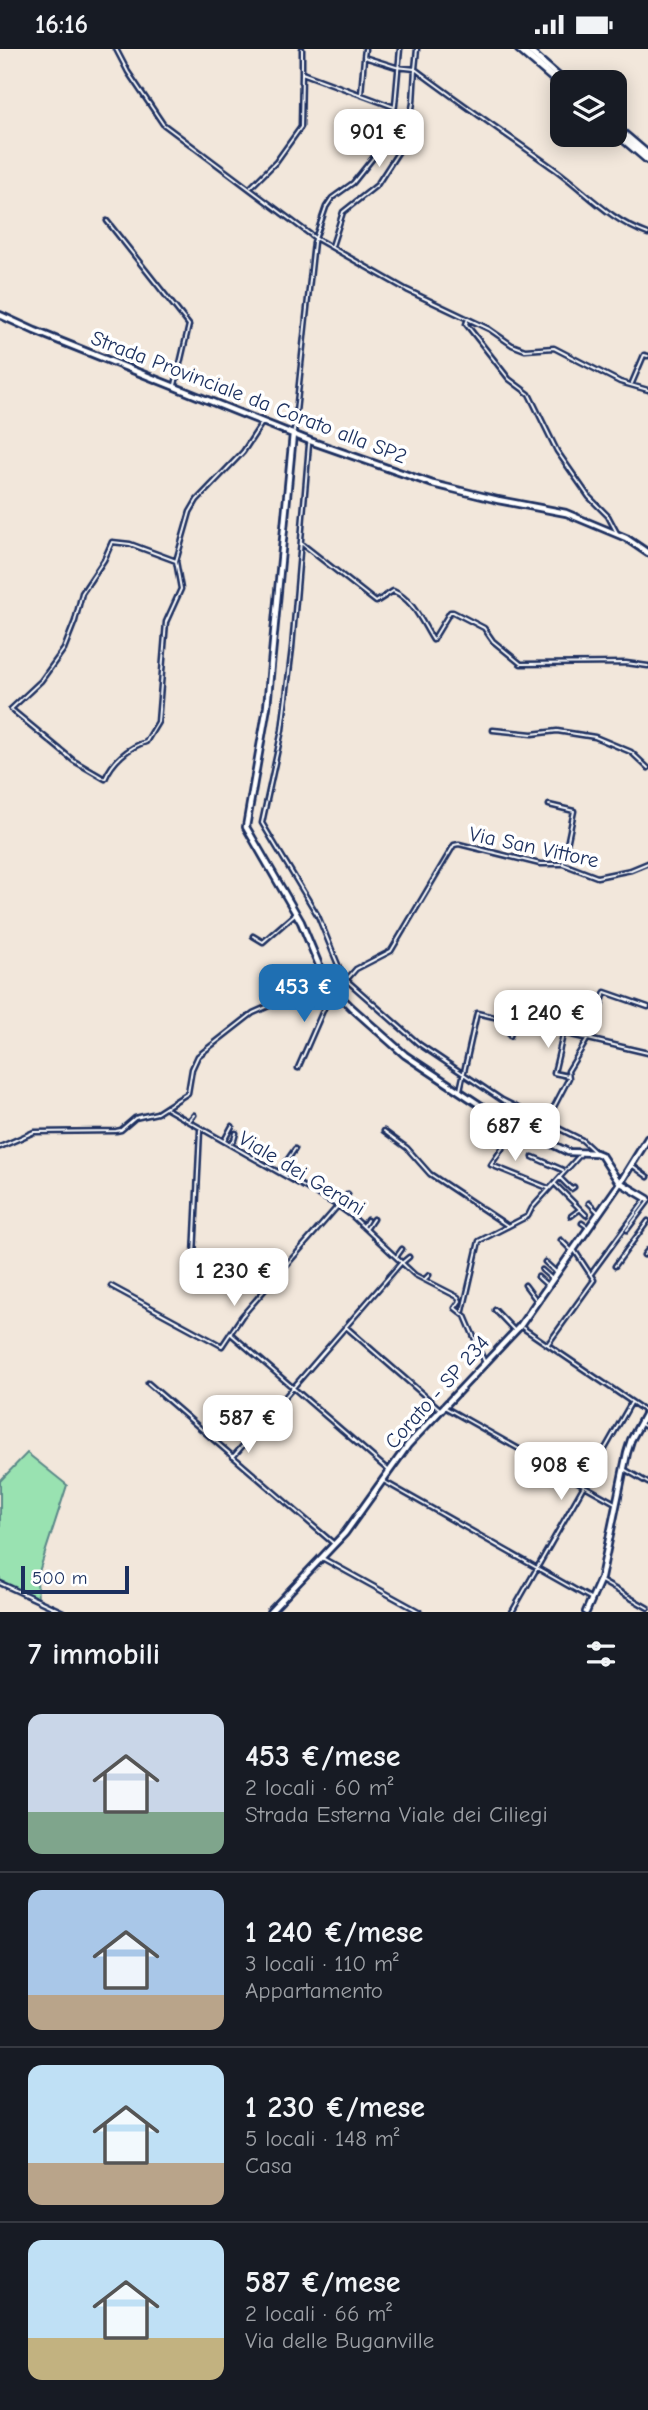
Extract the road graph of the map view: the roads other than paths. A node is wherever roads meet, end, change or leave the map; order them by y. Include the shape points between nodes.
1 (116, 49) edge
2 (302, 49) edge
3 (365, 49) edge
4 (400, 49) edge
5 (416, 49) edge
6 (523, 49) edge
7 (364, 57) junction
8 (398, 67) junction
9 (415, 69) junction
10 (550, 72) edge
11 (302, 73) junction
12 (360, 96) junction
13 (395, 107) junction
14 (627, 139) edge
15 (648, 157) edge
16 (250, 188) junction
17 (107, 221) dead end
18 (648, 234) edge
19 (317, 238) junction
20 (332, 247) junction
21 (0, 314) edge
22 (468, 320) junction
23 (648, 356) edge
24 (632, 384) junction
25 (648, 390) edge
26 (184, 391) junction
27 (262, 423) junction
28 (293, 434) junction
29 (310, 441) junction
30 (617, 535) junction
31 (300, 543) junction
32 (648, 553) edge
33 (176, 561) junction
34 (648, 666) edge
35 (494, 730) dead end
36 (648, 768) edge
37 (549, 805) dead end
38 (648, 863) edge
39 (563, 864) junction
40 (296, 913) junction
41 (253, 936) dead end
42 (346, 979) junction
43 (326, 982) junction
44 (333, 989) junction
45 (648, 1006) edge
46 (514, 1021) junction
47 (564, 1033) junction
48 (510, 1036) dead end
49 (589, 1039) junction
50 (648, 1053) edge
51 (298, 1068) dead end
52 (463, 1073) junction
53 (569, 1075) junction
54 (459, 1091) junction
55 (172, 1104) junction
56 (167, 1108) junction
57 (177, 1109) dead end
58 (194, 1115) dead end
59 (189, 1122) junction
60 (545, 1122) junction
61 (232, 1126) dead end
62 (516, 1127) junction
63 (200, 1129) junction
64 (384, 1131) dead end
65 (236, 1133) dead end
66 (648, 1137) edge
67 (223, 1142) junction
68 (235, 1142) dead end
69 (228, 1145) junction
70 (0, 1147) edge
71 (232, 1147) junction
72 (295, 1149) dead end
73 (257, 1152) dead end
74 (582, 1153) junction
75 (596, 1153) junction
76 (533, 1157) dead end
77 (253, 1159) junction
78 (632, 1166) junction
79 (289, 1171) dead end
80 (564, 1171) junction
81 (278, 1173) junction
82 (285, 1176) junction
83 (559, 1177) junction
84 (648, 1177) edge
85 (620, 1181) junction
86 (554, 1183) junction
87 (574, 1187) dead end
88 (549, 1189) junction
89 (333, 1193) dead end
90 (348, 1194) dead end
91 (336, 1198) dead end
92 (328, 1200) junction
93 (570, 1200) junction
94 (647, 1200) edge
95 (567, 1202) dead end
96 (332, 1203) junction
97 (589, 1203) dead end
98 (575, 1204) junction
99 (338, 1206) junction
100 (570, 1207) dead end
101 (357, 1209) dead end
102 (580, 1209) junction
103 (600, 1213) junction
104 (586, 1215) dead end
105 (352, 1216) junction
106 (571, 1216) dead end
107 (373, 1219) dead end
108 (367, 1220) dead end
109 (648, 1221) edge
110 (582, 1223) dead end
111 (363, 1226) junction
112 (509, 1226) junction
113 (366, 1229) junction
114 (589, 1229) junction
115 (627, 1230) dead end
116 (382, 1238) dead end
117 (561, 1240) dead end
118 (379, 1241) junction
119 (402, 1249) dead end
120 (648, 1249) edge
121 (395, 1251) dead end
122 (574, 1251) junction
123 (393, 1254) junction
124 (644, 1255) dead end
125 (396, 1257) junction
126 (409, 1257) dead end
127 (545, 1262) dead end
128 (402, 1263) junction
129 (615, 1266) dead end
130 (542, 1270) dead end
131 (557, 1274) junction
132 (429, 1275) dead end
133 (591, 1275) junction
134 (193, 1277) dead end
135 (538, 1277) dead end
136 (424, 1280) junction
137 (553, 1280) junction
138 (525, 1285) dead end
139 (111, 1286) dead end
140 (548, 1286) junction
141 (538, 1301) junction
142 (495, 1310) dead end
143 (463, 1313) junction
144 (520, 1326) junction
145 (346, 1327) junction
146 (515, 1331) junction
147 (231, 1334) junction
148 (547, 1345) junction
149 (485, 1363) junction
150 (148, 1383) dead end
151 (293, 1388) junction
152 (631, 1402) junction
153 (444, 1409) junction
154 (647, 1411) edge
155 (640, 1423) junction
156 (648, 1428) edge
157 (233, 1457) junction
158 (623, 1469) junction
159 (389, 1471) junction
160 (383, 1480) junction
161 (648, 1483) edge
162 (584, 1485) junction
163 (616, 1503) junction
164 (334, 1544) junction
165 (321, 1557) junction
166 (537, 1568) junction
167 (600, 1581) junction
168 (0, 1583) edge
169 (591, 1598) junction
170 (648, 1608) edge
171 (63, 1612) edge
172 (270, 1612) edge
173 (421, 1612) edge
174 (512, 1612) edge
175 (586, 1612) edge

1 - 16 street via 163,124
2 - 11 street
3 - 7 street
4 - 8 street
5 - 9 street
6 - 10 highway
7 - 8 street
7 - 12 street
8 - 9 street
8 - 13 street
9 - 18 street via 569,179 607,212
9 - 20 street via 406,140 377,185 343,212
11 - 12 street
11 - 16 street via 301,127
12 - 13 street
13 - 19 street via 388,140 353,183 332,198
14 - 15 highway
16 - 19 street
17 - 26 street via 189,324 175,386
19 - 20 street
19 - 28 street
20 - 22 street
21 - 26 main road, Strada Provinciale da Corato alla SP2
22 - 24 street via 517,348 554,348
22 - 30 street via 466,324 509,379 528,394 557,451 608,516
23 - 24 street via 644,355
24 - 25 street
26 - 27 main road, Strada Provinciale da Corato alla SP2
27 - 28 main road, Strada Provinciale da Corato alla SP2
27 - 33 street via 243,451 197,500
28 - 29 main road, Strada Provinciale da Corato alla SP2
28 - 40 main road via 267,707 246,827
29 - 30 main road, Strada Provinciale da Corato alla SP2 via 433,484 557,510
29 - 31 street
30 - 32 main road, Strada Provinciale da Corato alla SP2
31 - 34 street via 376,602 393,591 398,593 415,609 433,640 453,612 484,628 521,664
31 - 42 street via 282,730 262,823 318,916
33 - 33 street via 112,542 82,593 64,649 41,681 11,709 74,761 105,779 116,761 146,742 158,722 166,622 181,589
35 - 36 street via 595,737 631,752
37 - 39 street via 574,811
38 - 39 street, Via San Vittore via 597,877
39 - 42 street, Via San Vittore via 540,865 454,845 391,951
40 - 41 street via 263,942
40 - 43 main road
42 - 43 street, Via San Vittore
42 - 52 street via 419,1044
43 - 44 main road
43 - 55 street, Via San Vittore via 259,1010 205,1048 194,1063 188,1093
44 - 51 street
44 - 54 main road via 405,1055
45 - 49 street via 605,992
46 - 47 street
46 - 48 street
46 - 52 street via 476,1014
47 - 49 street
47 - 53 street via 554,1073
49 - 50 street
49 - 53 street
52 - 54 street
52 - 60 street
53 - 60 street
54 - 62 main road
55 - 56 street, Via San Vittore
55 - 57 street
56 - 59 street, Viale dei Gerani
56 - 70 street, Via San Vittore via 135,1118 121,1130 34,1132
58 - 59 street
59 - 63 street, Viale dei Gerani
60 - 75 street via 582,1140
61 - 67 street
62 - 74 main road via 568,1152
62 - 88 street via 491,1165
63 - 67 street, Viale dei Gerani
63 - 134 street
64 - 112 street via 430,1174
65 - 69 street
66 - 78 main road, Corato - SP 234
67 - 69 street, Viale dei Gerani
68 - 71 street
69 - 71 street, Viale dei Gerani
71 - 77 street, Viale dei Gerani
72 - 81 street
73 - 77 street
74 - 75 main road
74 - 80 street
75 - 85 main road
76 - 80 street
77 - 81 street, Viale dei Gerani
78 - 84 street
78 - 85 main road, Corato - SP 234
79 - 82 street
80 - 83 street
81 - 82 street, Viale dei Gerani
82 - 92 street, Viale dei Gerani
83 - 86 street
83 - 87 street
85 - 94 main road
85 - 103 main road, Corato - SP 234
86 - 88 street
86 - 93 street
88 - 112 street via 528,1216
89 - 92 street
90 - 99 street
91 - 96 street
92 - 96 street, Viale dei Gerani
93 - 95 street
93 - 98 street
94 - 115 street
94 - 133 street
96 - 99 street, Viale dei Gerani
97 - 103 street
98 - 100 street
98 - 102 street
99 - 105 street, Viale dei Gerani
99 - 147 street
101 - 105 street
102 - 104 street
102 - 106 street
103 - 114 main road, Corato - SP 234
105 - 111 street, Viale dei Gerani
107 - 113 street
108 - 111 street
109 - 129 street
110 - 114 street
111 - 113 street, Viale dei Gerani
112 - 143 street via 478,1243
113 - 118 street, Viale dei Gerani
114 - 122 main road, Corato - SP 234
116 - 118 street
117 - 122 street
118 - 123 street, Viale dei Gerani
119 - 125 street
120 - 124 street
121 - 123 street
122 - 131 main road, Corato - SP 234
122 - 133 street
123 - 125 street, Viale dei Gerani
125 - 128 street, Viale dei Gerani
126 - 128 street
127 - 131 street
128 - 136 street, Viale dei Gerani
128 - 145 street
130 - 137 street
131 - 137 main road, Corato - SP 234
132 - 136 street
133 - 148 street via 594,1279
135 - 140 street
136 - 143 street, Viale dei Gerani via 457,1297 460,1301 455,1308
137 - 140 main road, Corato - SP 234
138 - 141 street
139 - 147 street via 219,1347
140 - 141 main road, Corato - SP 234
141 - 144 main road, Corato - SP 234
142 - 146 street
143 - 149 street, Viale dei Gerani
144 - 146 main road, Corato - SP 234
144 - 148 street
145 - 151 street
145 - 153 street
146 - 149 main road, Corato - SP 234
147 - 151 street
148 - 152 street
149 - 153 main road, Corato - SP 234
150 - 157 street
151 - 157 street
151 - 159 street
152 - 154 street
152 - 162 street
153 - 159 main road, Corato - SP 234
153 - 162 street
154 - 155 main road
155 - 156 street
155 - 158 main road
157 - 164 street
158 - 161 street
158 - 163 main road
159 - 160 main road, Corato - SP 234
160 - 164 main road, Corato - SP 234
160 - 166 street
162 - 163 street
162 - 166 street
163 - 167 main road
164 - 165 main road, Corato - SP 234
165 - 172 main road, Corato - SP 234
165 - 173 street
166 - 169 street
166 - 174 street
167 - 169 main road
167 - 170 street
168 - 171 street
169 - 175 main road

